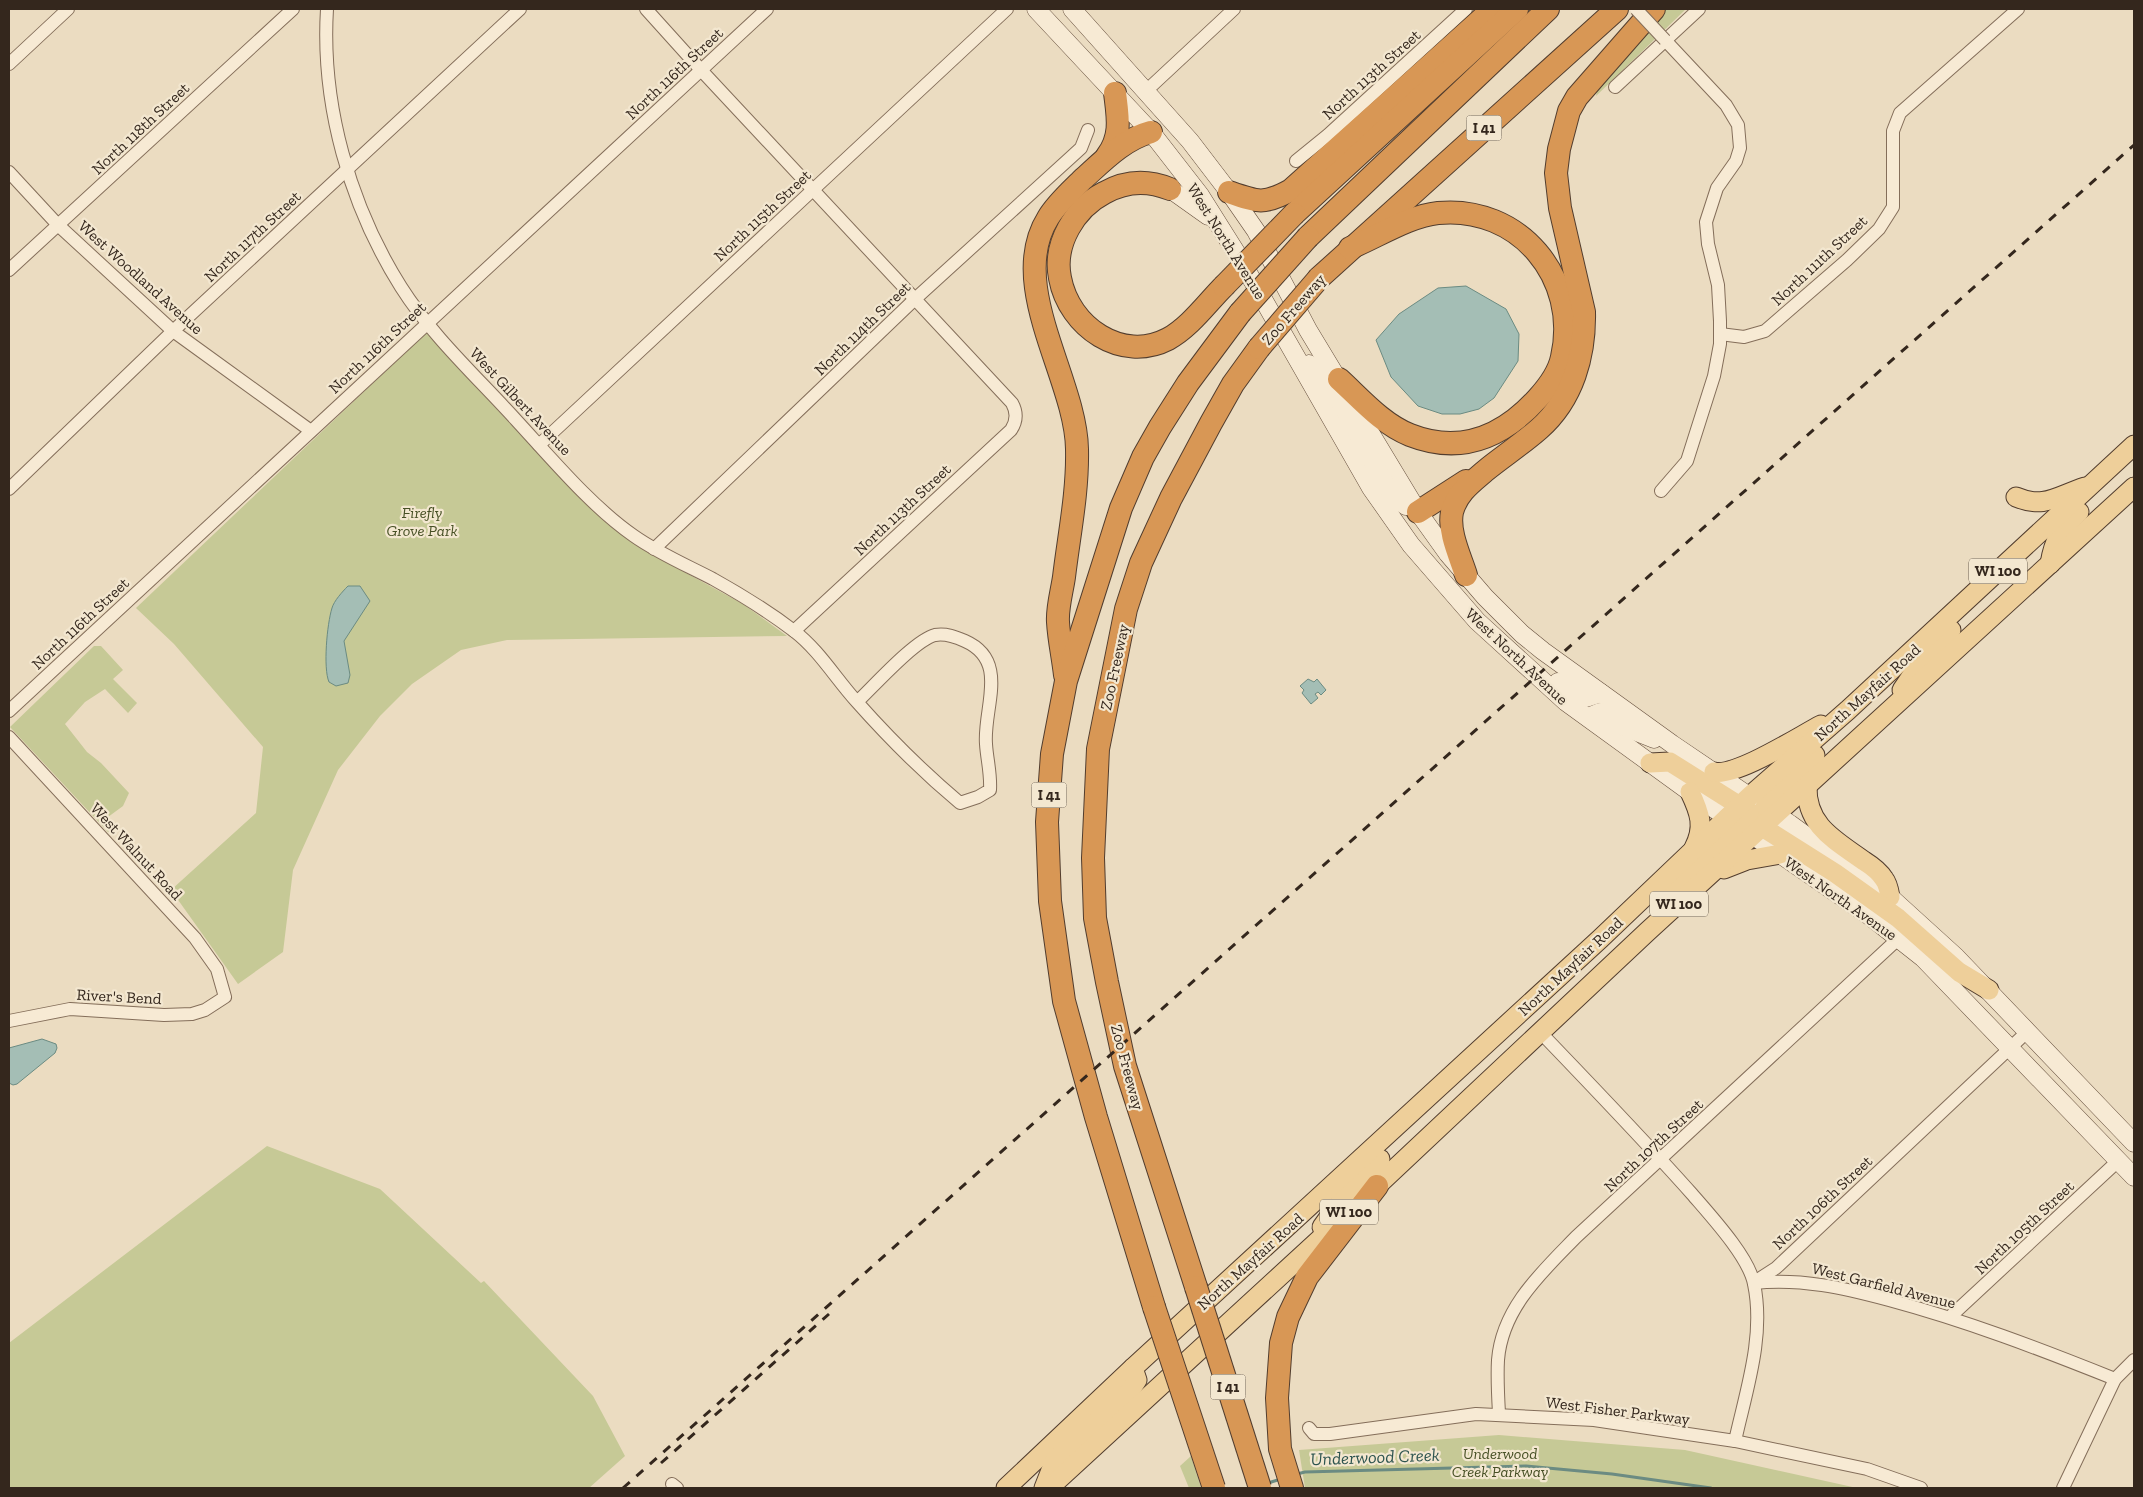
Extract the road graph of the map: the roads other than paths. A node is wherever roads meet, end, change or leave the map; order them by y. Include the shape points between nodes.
1 (68, 9) edge
2 (293, 9) edge
3 (327, 9) edge
4 (520, 9) edge
5 (646, 9) edge
6 (768, 9) edge
7 (1007, 9) edge
8 (1036, 9) edge
9 (1072, 9) edge
10 (1234, 9) edge
11 (1466, 9) edge
12 (1493, 9) edge
13 (1517, 9) edge
14 (1548, 9) edge
15 (1617, 9) edge
16 (1636, 9) edge
17 (1654, 9) edge
18 (1699, 9) edge
19 (2018, 9) edge
20 (1665, 40) junction
21 (9, 64) edge
22 (701, 70) junction
23 (1615, 87) dead end
24 (1146, 91) junction
25 (1115, 93) junction
26 (1088, 130) dead end
27 (1151, 132) junction
28 (1196, 148) junction
29 (1105, 159) junction
30 (1296, 161) dead end
31 (347, 169) junction
32 (9, 172) edge
33 (814, 189) junction
34 (1170, 189) joint
35 (1229, 192) junction
36 (58, 225) junction
37 (1222, 227) junction
38 (1350, 248) junction
39 (9, 270) edge
40 (915, 299) junction
41 (427, 323) junction
42 (173, 331) junction
43 (1720, 334) junction
44 (1292, 350) junction
45 (1339, 378) junction
46 (310, 431) junction
47 (539, 445) junction
48 (2134, 445) edge
49 (2134, 462) edge
50 (1495, 463) junction
51 (2090, 485) junction
52 (2134, 487) edge
53 (9, 489) edge
54 (1661, 492) dead end
55 (2016, 497) dead end
56 (1418, 512) junction
57 (1397, 526) junction
58 (2044, 528) junction
59 (654, 549) junction
60 (2050, 564) junction
61 (1466, 575) junction
62 (794, 631) junction
63 (1066, 681) junction
64 (1543, 682) junction
65 (1601, 693) junction
66 (857, 702) junction
67 (1848, 710) junction
68 (9, 711) edge
69 (1588, 717) junction
70 (1881, 719) junction
71 (9, 738) edge
72 (1672, 744) junction
73 (1650, 763) junction
74 (1714, 772) junction
75 (1807, 786) junction
76 (1690, 792) junction
77 (1752, 817) junction
78 (1694, 849) junction
79 (1780, 854) junction
80 (1709, 876) junction
81 (1890, 897) junction
82 (1648, 931) junction
83 (1899, 938) junction
84 (1989, 990) junction
85 (225, 997) joint
86 (9, 1021) edge
87 (2027, 1032) junction
88 (1541, 1033) junction
89 (2011, 1047) junction
90 (1458, 1071) junction
91 (2034, 1072) junction
92 (2134, 1144) edge
93 (1660, 1159) junction
94 (2126, 1162) edge
95 (2134, 1177) edge
96 (1377, 1186) junction
97 (1300, 1259) junction
98 (1754, 1283) junction
99 (1951, 1316) junction
100 (2134, 1360) edge
101 (1133, 1368) junction
102 (2115, 1379) junction
103 (1499, 1414) junction
104 (1309, 1428) dead end
105 (1735, 1441) junction
106 (1006, 1488) edge
107 (1044, 1488) edge
108 (1049, 1488) edge
109 (1214, 1488) edge
110 (1260, 1488) edge
111 (1292, 1488) edge
112 (1922, 1488) edge
113 (2063, 1488) edge

1 - 21 street
2 - 36 street, North 118th Street
3 - 31 street, West Gilbert Avenue via 328,72 335,124
4 - 31 street, North 117th Street
5 - 22 street
6 - 22 street, North 116th Street
7 - 33 street, North 115th Street
8 - 25 main road, West North Avenue
9 - 24 main road, West North Avenue
10 - 24 street
11 - 30 street, North 113th Street
12 - 35 highway via 1291,190 1272,200 1257,202
13 - 34 highway, bridge via 1294,214 1170,338 1155,345 1135,348 1114,345 1090,328 1070,307 1060,278 1060,252 1068,229 1090,200 1116,186 1135,183
14 - 63 highway, I 41, bridge via 1308,237 1240,313 1188,382 1143,457 1121,508
15 - 38 highway, Zoo Freeway / I 41
16 - 20 street, bridge
17 - 50 highway via 1577,97 1569,111 1559,149 1556,173 1560,208 1584,312 1583,341 1575,377 1557,409 1540,428
18 - 20 street
19 - 43 street, North 111th Street via 1900,113 1893,131 1893,207 1879,229 1765,331 1744,337
20 - 23 street
20 - 43 street via 1726,106 1738,125 1740,148 1736,162 1716,188 1706,222 1718,285
22 - 33 street
22 - 41 street, North 116th Street
24 - 28 main road, West North Avenue
25 - 27 main road, West North Avenue
25 - 29 highway via 1118,137
26 - 40 street, North 114th Street via 1081,148 1070,159
27 - 28 main road via 1166,133
27 - 29 highway via 1138,136
27 - 37 main road, West North Avenue
28 - 35 main road, West North Avenue
29 - 63 highway via 1048,218 1038,245 1035,268 1040,306 1076,435 1074,500 1058,621
31 - 41 street, West Gilbert Avenue via 377,246
31 - 42 street, North 117th Street
32 - 36 street, West Woodland Avenue
33 - 40 street
33 - 47 street, North 115th Street
34 - 37 main road
35 - 45 main road, West North Avenue via 1256,231 1308,330
36 - 39 street, North 118th Street
36 - 42 street, West Woodland Avenue
37 - 44 main road, West North Avenue
38 - 45 highway via 1409,221 1438,213 1470,214 1495,220 1524,238 1555,280 1564,312 1564,346 1558,369 1526,412 1494,435 1474,440 1432,441 1409,434 1378,414
38 - 110 highway, Zoo Freeway / I 41, bridge via 1259,348 1233,384 1171,498 1126,609 1098,749 1096,918 1125,1066
40 - 59 street, North 114th Street
40 - 62 street, North 113th Street via 1012,403 1016,418 1011,430
41 - 46 street, North 116th Street
41 - 47 street, West Gilbert Avenue
42 - 46 street, West Woodland Avenue
42 - 53 street, North 117th Street
43 - 54 street via 1714,376 1687,461
44 - 56 main road via 1315,369 1336,398 1387,487 1399,502
44 - 57 main road, West North Avenue
45 - 56 main road, West North Avenue
46 - 68 street, North 116th Street
47 - 59 street, West Gilbert Avenue via 599,506
48 - 51 main road, North Mayfair Road / WI 100
49 - 60 main road via 2065,525 2055,540
50 - 56 highway
50 - 61 highway via 1460,493 1453,510 1453,533
51 - 55 main road via 2043,503 2030,503
51 - 58 main road, North Mayfair Road / WI 100
52 - 60 main road, North Mayfair Road / WI 100
56 - 57 main road
56 - 61 main road, West North Avenue
57 - 64 main road, West North Avenue via 1477,621
58 - 67 main road, North Mayfair Road / WI 100
58 - 70 main road via 2043,539 2030,557 1949,632 1917,668
59 - 62 street, West Gilbert Avenue via 716,580
60 - 70 main road, North Mayfair Road / WI 100
61 - 65 main road, West North Avenue via 1522,634
62 - 66 street, West Gilbert Avenue
63 - 109 highway, I 41, bridge via 1052,754 1047,822 1050,901 1064,1000 1154,1307
64 - 65 main road via 1560,682 1586,698
64 - 69 main road, West North Avenue
65 - 72 main road, West North Avenue
66 - 66 street, West Gilbert Avenue via 921,642 936,635 952,635 972,644 993,674 986,744 990,790 960,803 931,779
67 - 74 main road via 1739,768 1722,774
67 - 77 main road, North Mayfair Road / WI 100
69 - 72 main road via 1600,712 1644,737
69 - 73 main road, West North Avenue
70 - 75 main road, North Mayfair Road / WI 100
71 - 85 street, West Walnut Road via 195,938 217,969
72 - 74 main road, West North Avenue
73 - 76 main road, West North Avenue
73 - 77 main road via 1670,762
74 - 77 main road, West North Avenue
75 - 77 main road, North Mayfair Road / WI 100
75 - 81 main road via 1809,809 1816,822 1886,880
76 - 77 main road, West North Avenue
76 - 78 main road via 1698,808 1702,828
77 - 78 main road, North Mayfair Road / WI 100
77 - 79 main road, West North Avenue
77 - 80 main road, North Mayfair Road / WI 100
77 - 81 main road, West North Avenue
77 - 82 main road via 1676,888
77 - 84 main road via 1870,896 1959,972
78 - 90 main road, North Mayfair Road / WI 100
79 - 80 main road via 1747,860
79 - 83 main road, West North Avenue
80 - 82 main road, North Mayfair Road / WI 100
81 - 84 main road, West North Avenue
82 - 88 main road, North Mayfair Road / WI 100
83 - 89 main road, West North Avenue via 1948,982
83 - 93 street, North 107th Street
84 - 87 main road, West North Avenue
85 - 86 street, River's Bend via 192,1014 70,1009
87 - 89 street, North 106th Street
87 - 92 main road, West North Avenue
88 - 93 street
88 - 96 main road, North Mayfair Road / WI 100
89 - 91 main road, West North Avenue
89 - 98 street, North 106th Street via 1776,1268
90 - 97 main road via 1458,1085 1452,1093 1364,1175 1336,1207
90 - 101 main road, North Mayfair Road / WI 100
91 - 92 main road via 2068,1096 2108,1138 2122,1147
91 - 94 main road, West North Avenue
93 - 98 street via 1722,1229
93 - 103 street, North 107th Street via 1576,1238 1521,1298 1507,1324 1499,1351
94 - 95 main road, West North Avenue
94 - 99 street, North 105th Street
96 - 97 main road, North Mayfair Road / WI 100
96 - 111 highway via 1308,1276 1288,1317 1278,1366 1280,1449
97 - 108 main road, North Mayfair Road / WI 100
98 - 99 street, West Garfield Avenue via 1779,1280 1817,1283
98 - 105 street via 1757,1321 1754,1356
99 - 102 street, West Garfield Avenue
100 - 102 street
101 - 106 main road, North Mayfair Road / WI 100
101 - 107 main road via 1137,1380 1129,1392 1055,1460
102 - 113 street
103 - 104 street, West Fisher Parkway via 1476,1414 1330,1434 1314,1434
103 - 105 street, West Fisher Parkway via 1594,1420
105 - 112 street, West Fisher Parkway via 1867,1469

